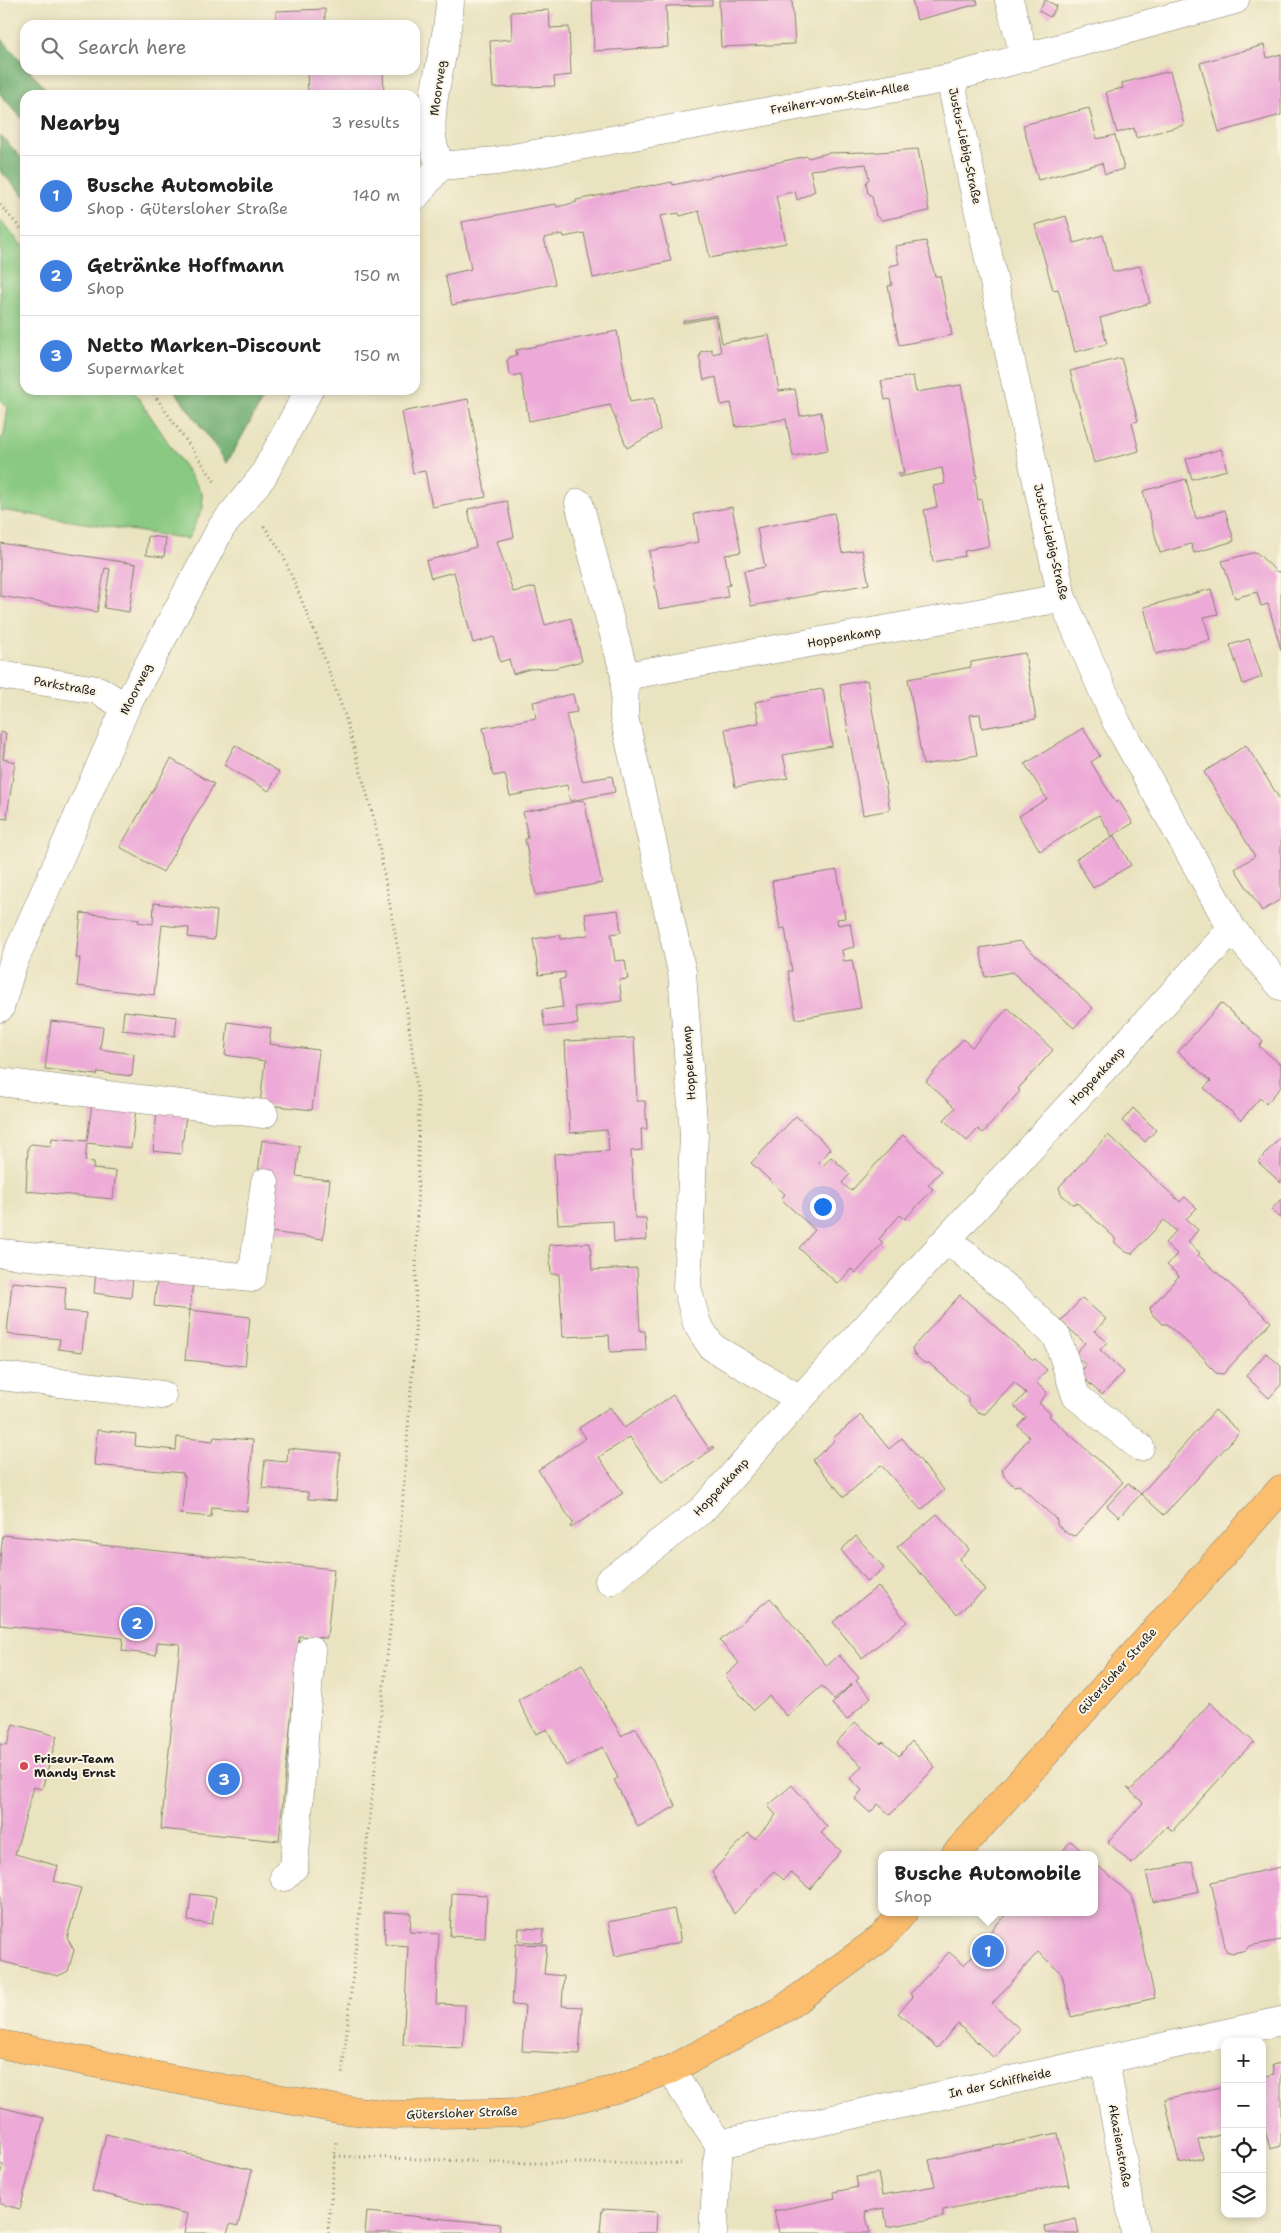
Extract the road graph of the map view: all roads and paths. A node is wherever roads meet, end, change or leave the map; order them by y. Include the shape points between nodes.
1 (450, 0) edge
2 (1009, 0) edge
3 (1234, 0) edge
4 (1024, 58) junction
5 (950, 78) junction
6 (440, 166) junction
7 (420, 191) edge
8 (0, 205) edge
9 (20, 227) edge
10 (155, 395) edge
11 (306, 395) edge
12 (580, 502) dead end
13 (240, 504) junction
14 (1062, 598) junction
15 (0, 675) edge
16 (625, 676) junction
17 (126, 707) junction
18 (1232, 929) junction
19 (1281, 986) edge
20 (0, 1008) edge
21 (0, 1082) edge
22 (264, 1114) dead end
23 (265, 1182) dead end
24 (947, 1239) junction
25 (0, 1252) edge
26 (0, 1376) edge
27 (162, 1395) dead end
28 (800, 1400) junction
29 (1140, 1447) dead end
30 (1281, 1489) edge
31 (608, 1581) dead end
32 (311, 1650) dead end
33 (959, 1851) edge
34 (284, 1877) dead end
35 (900, 1916) edge
36 (1281, 2021) edge
37 (0, 2044) edge
38 (1105, 2060) junction
39 (672, 2069) junction
40 (338, 2109) junction
41 (718, 2153) junction
42 (335, 2156) junction
43 (328, 2233) edge
44 (713, 2233) edge
45 (1135, 2233) edge

1 - 6 street, Moorweg via 434,103 432,137
2 - 4 street
3 - 4 street, Freiherr-vom-Stein-Allee
4 - 5 street, Freiherr-vom-Stein-Allee
5 - 6 street, Freiherr-vom-Stein-Allee via 498,161
5 - 14 street, Justus-Liebig-Straße
6 - 7 street
8 - 9 path
10 - 13 path via 216,482
11 - 13 street, Moorweg via 263,476
12 - 16 street, Hoppenkamp
13 - 17 street, Moorweg via 220,528
13 - 40 path via 262,524 282,553 345,716 374,819 402,970 419,1106 415,1336 400,1536
14 - 16 street, Hoppenkamp
14 - 18 street, Justus-Liebig-Straße via 1117,723
15 - 17 street, Parkstraße via 98,690
16 - 28 street, Hoppenkamp via 624,717 682,972 694,1135 687,1287 697,1324 712,1347
17 - 20 street, Moorweg via 12,966
18 - 19 street, Justus-Liebig-Straße
18 - 24 street, Hoppenkamp
21 - 22 street
23 - 25 street via 252,1278
24 - 28 street, Hoppenkamp
24 - 29 street via 1012,1293 1057,1337 1076,1396
26 - 27 street
28 - 31 street, Hoppenkamp via 702,1510
30 - 33 main road, Gütersloher Straße
32 - 34 street via 294,1867
35 - 39 main road, Gütersloher Straße via 881,1938 785,2008
36 - 38 street, In der Schiffheide
37 - 40 main road, Gütersloher Straße
38 - 41 street, In der Schiffheide
38 - 45 street, Akazienstraße
39 - 40 main road, Gütersloher Straße via 612,2090 522,2112 394,2115
39 - 41 street
40 - 42 path
41 - 42 path via 526,2163
41 - 44 street
42 - 43 path

